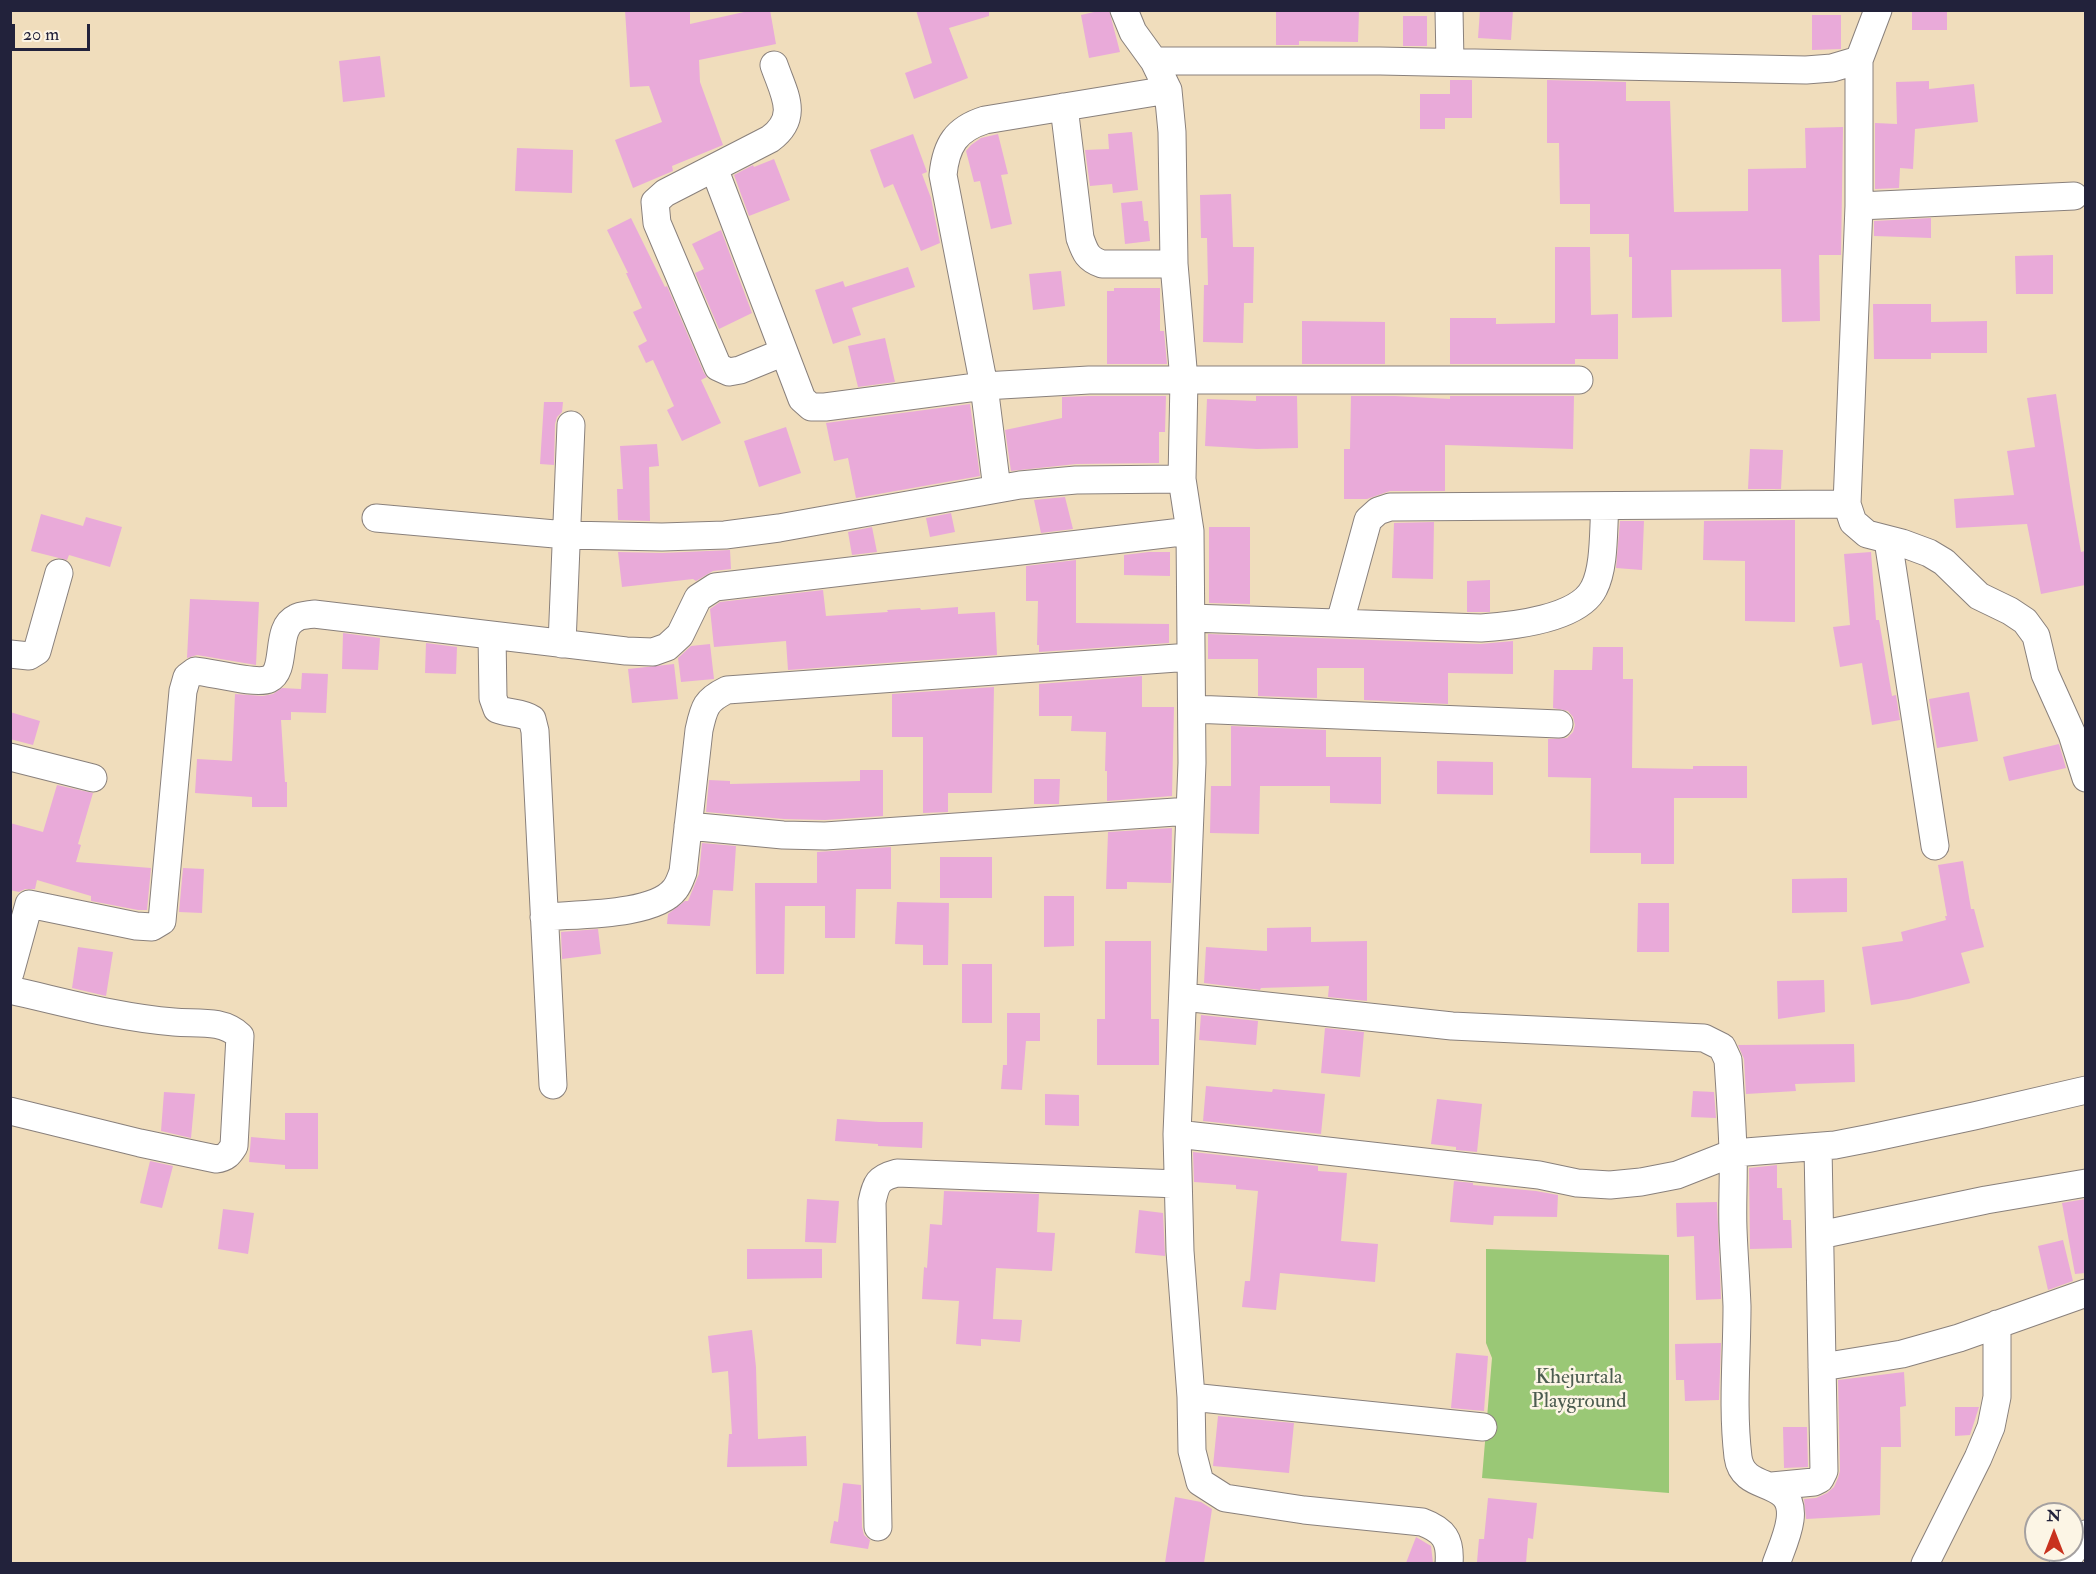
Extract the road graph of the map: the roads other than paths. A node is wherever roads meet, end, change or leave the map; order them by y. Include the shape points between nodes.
1 (1124, 10) edge
2 (1449, 10) edge
3 (1878, 10) edge
4 (1859, 60) junction
5 (1154, 61) junction
6 (1450, 62) junction
7 (774, 65) dead end
8 (1168, 90) junction
9 (1064, 107) junction
10 (714, 168) junction
11 (2074, 196) dead end
12 (1858, 206) junction
13 (1174, 264) junction
14 (784, 352) junction
15 (1184, 380) junction
16 (1579, 380) dead end
17 (984, 386) junction
18 (571, 425) dead end
19 (1182, 480) junction
20 (997, 489) junction
21 (1847, 504) junction
22 (1605, 506) junction
23 (376, 518) dead end
24 (1190, 531) junction
25 (566, 535) junction
26 (1888, 540) junction
27 (59, 573) dead end
28 (1191, 618) junction
29 (1340, 622) junction
30 (492, 635) junction
31 (562, 644) junction
32 (10, 654) edge
33 (1191, 657) junction
34 (1191, 709) junction
35 (1559, 724) dead end
36 (10, 757) edge
37 (93, 778) dead end
38 (2085, 778) edge
39 (1190, 811) junction
40 (688, 826) junction
41 (1935, 846) dead end
42 (20, 900) edge
43 (544, 917) junction
44 (10, 973) edge
45 (10, 990) edge
46 (1183, 997) junction
47 (553, 1085) dead end
48 (2085, 1090) edge
49 (10, 1111) edge
50 (1177, 1134) junction
51 (1818, 1146) junction
52 (1733, 1153) junction
53 (2085, 1183) edge
54 (1178, 1184) junction
55 (1820, 1235) junction
56 (2085, 1293) edge
57 (1997, 1324) junction
58 (1822, 1367) junction
59 (1191, 1397) junction
60 (1483, 1427) dead end
61 (1772, 1486) junction
62 (878, 1527) dead end
63 (2085, 1534) edge
64 (1449, 1563) edge
65 (1776, 1563) edge
66 (1925, 1563) edge
67 (2062, 1563) edge

1 - 5 street via 1133,32
2 - 6 street
3 - 4 street
4 - 6 street via 1806,70
4 - 12 street
5 - 6 street
5 - 8 street
7 - 10 street via 788,108 781,132
8 - 9 street
8 - 13 street
9 - 13 street via 1084,250 1092,261 1102,264
9 - 17 street via 968,125 951,143 945,159 943,175
10 - 14 street
10 - 14 street via 660,197 656,202 657,223 718,367 729,372 740,370
11 - 12 street
12 - 21 street
13 - 15 street
14 - 17 street via 802,399 811,407
15 - 16 street
15 - 17 street
15 - 19 street
17 - 20 street
18 - 25 street
19 - 20 street via 1076,480
19 - 24 street
20 - 25 street via 726,535
21 - 22 street
21 - 26 street via 1852,522 1867,534
22 - 29 street via 1390,507 1378,511 1368,520
22 - 29 street via 1600,567 1594,589 1574,609 1500,627
23 - 25 street
24 - 28 street
24 - 31 street via 715,587 698,598 680,635 667,647 653,652
25 - 31 street
26 - 38 street via 1929,553 1979,596 2025,621 2036,636 2045,674 2072,734
26 - 41 street
27 - 32 street via 37,651 29,656
28 - 29 street
28 - 33 street
30 - 31 street
30 - 42 street via 314,614 296,618 286,626 277,672 269,679 195,671 183,691 162,921 152,927 136,926
30 - 43 street via 497,709 525,714 532,719 535,731
33 - 34 street
33 - 40 street via 728,690 704,708
34 - 35 street
34 - 39 street
36 - 37 street
39 - 40 street via 825,836
39 - 46 street
40 - 43 street via 683,872 675,890 657,902 638,909
42 - 44 street
43 - 47 street
45 - 49 street via 147,1019 219,1025 240,1036 234,1146 223,1158 140,1143
46 - 50 street
46 - 52 street via 1452,1026 1704,1038 1722,1047 1728,1060
48 - 51 street via 1871,1138
50 - 52 street via 1610,1185 1677,1175
50 - 54 street
51 - 52 street
51 - 55 street
52 - 61 street via 1739,1461 1746,1476
53 - 55 street
54 - 59 street
54 - 62 street via 897,1173 876,1185 872,1202
55 - 58 street
56 - 57 street
57 - 58 street via 1902,1354
57 - 66 street via 1997,1397 1991,1427
58 - 61 street via 1824,1471 1814,1482
59 - 60 street
59 - 64 street via 1192,1451 1200,1482 1225,1498 1422,1522 1436,1527 1447,1539
61 - 65 street via 1782,1492 1790,1505 1790,1520
63 - 67 street

